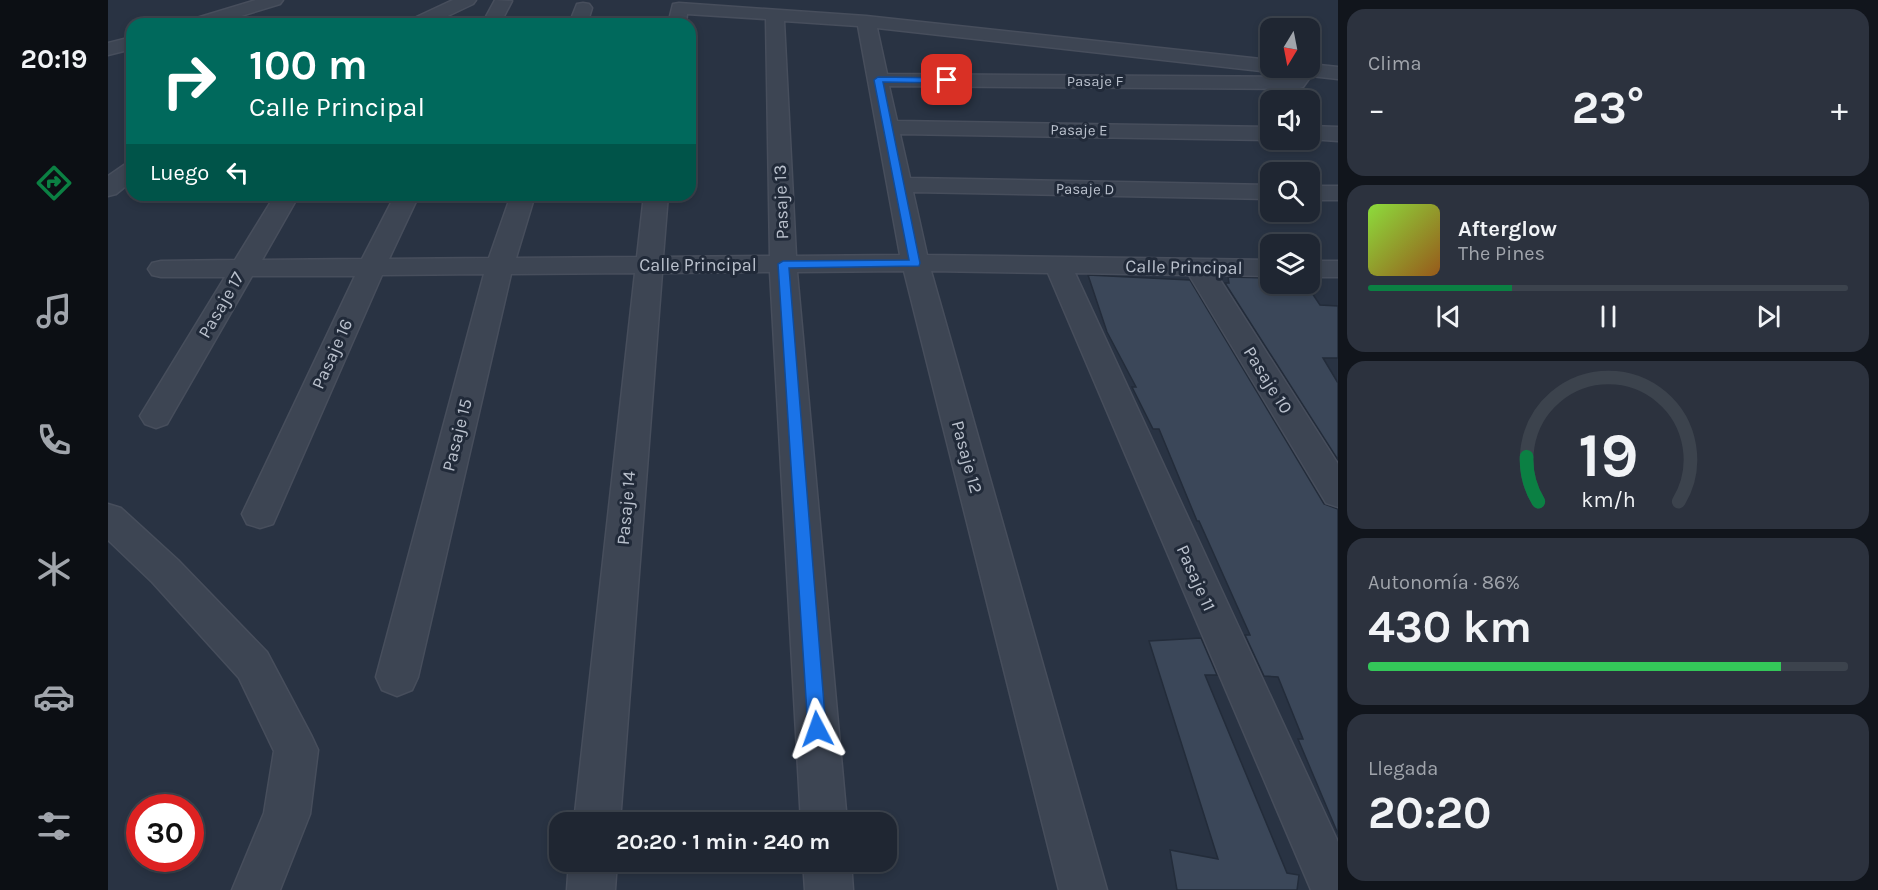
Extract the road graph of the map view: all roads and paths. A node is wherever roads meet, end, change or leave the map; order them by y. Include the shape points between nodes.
1 (274, 0) edge
2 (467, 0) edge
3 (503, 1) edge
4 (775, 14) junction
5 (678, 16) edge
6 (216, 18) edge
7 (429, 18) edge
8 (495, 18) edge
9 (866, 21) junction
10 (126, 44) edge
11 (108, 49) edge
12 (1260, 65) edge
13 (1320, 72) edge
14 (1338, 74) edge
15 (1299, 78) edge
16 (878, 80) junction
17 (887, 127) junction
18 (1260, 133) edge
19 (1320, 133) edge
20 (1338, 134) edge
21 (126, 175) edge
22 (899, 185) junction
23 (108, 189) edge
24 (1260, 192) edge
25 (1320, 193) edge
26 (1338, 193) edge
27 (283, 201) edge
28 (404, 201) edge
29 (521, 201) edge
30 (655, 201) edge
31 (915, 263) junction
32 (783, 264) junction
33 (648, 265) junction
34 (1058, 265) junction
35 (500, 266) junction
36 (372, 267) junction
37 (1198, 267) junction
38 (161, 268) dead end
39 (243, 268) junction
40 (1260, 268) edge
41 (1320, 269) edge
42 (1338, 269) edge
43 (156, 416) dead end
44 (1338, 493) edge
45 (260, 514) dead end
46 (108, 518) edge
47 (397, 677) dead end
48 (598, 812) edge
49 (823, 812) edge
50 (592, 872) edge
51 (828, 872) edge
52 (256, 890) edge
53 (591, 890) edge
54 (829, 890) edge
55 (1083, 890) edge
56 (1335, 890) edge

1 - 6 street
2 - 7 street
3 - 8 street
4 - 5 street
4 - 9 street
4 - 32 street, Pasaje 13
9 - 12 street
9 - 16 street, Pasaje 12
10 - 11 street
13 - 14 street
15 - 16 street, Pasaje F via 1296,82
16 - 17 street, Pasaje 12
17 - 18 street, Pasaje E
17 - 22 street, Pasaje 12
19 - 20 street
21 - 23 street
22 - 24 street, Pasaje D
22 - 31 street, Pasaje 12
25 - 26 street
27 - 39 street, Pasaje 17
28 - 36 street, Pasaje 16
29 - 35 street, Pasaje 15
30 - 33 street, Pasaje 14
31 - 32 street, Calle Principal
31 - 34 street, Calle Principal
31 - 55 street, Pasaje 12
32 - 33 street, Calle Principal
32 - 49 street, Pasaje 13
33 - 35 street, Calle Principal
33 - 48 street, Pasaje 14
34 - 37 street, Calle Principal
34 - 56 street, Pasaje 11
35 - 36 street, Calle Principal
35 - 47 street, Pasaje 15
36 - 39 street, Calle Principal
36 - 45 street, Pasaje 16
37 - 40 street, Calle Principal
37 - 44 street, Pasaje 10
38 - 39 street, Calle Principal
39 - 43 street, Pasaje 17
41 - 42 street
46 - 52 street via 165,571 253,665 296,750 287,814
50 - 53 street
51 - 54 street

